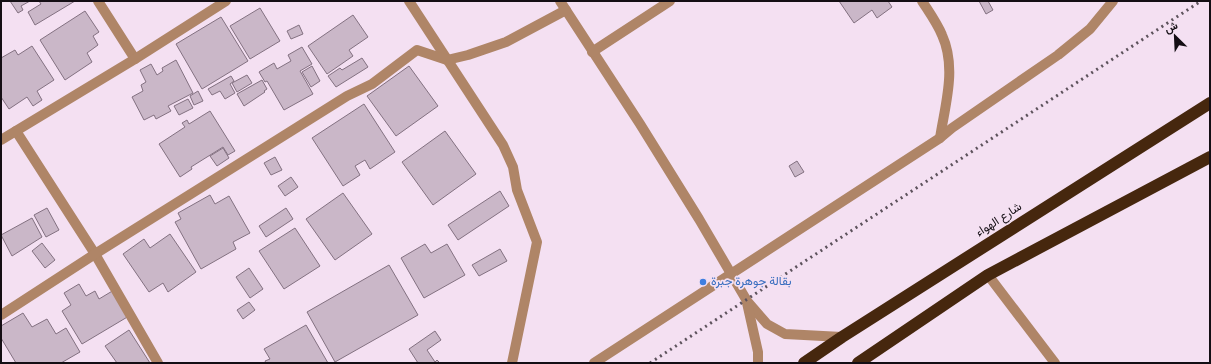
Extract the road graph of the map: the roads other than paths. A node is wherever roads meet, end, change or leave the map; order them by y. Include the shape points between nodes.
1 (98, 1) edge
2 (226, 1) edge
3 (409, 1) edge
4 (670, 1) edge
5 (922, 1) edge
6 (1113, 1) edge
7 (563, 5) edge
8 (592, 52) junction
9 (135, 59) junction
10 (447, 60) junction
11 (1210, 103) edge
12 (16, 131) junction
13 (940, 138) junction
14 (1, 140) edge
15 (1210, 157) edge
16 (95, 254) junction
17 (731, 274) junction
18 (988, 275) junction
19 (747, 301) junction
20 (1, 315) edge
21 (842, 337) junction
22 (158, 363) edge
23 (512, 363) edge
24 (594, 363) edge
25 (758, 363) edge
26 (804, 363) edge
27 (858, 363) edge
28 (1054, 363) edge

1 - 9 street
2 - 9 street
3 - 10 street
4 - 8 street
5 - 13 street via 942,35 949,56 950,78
6 - 13 street via 1090,29 1058,55
7 - 8 street
7 - 10 street via 506,42 488,50
8 - 17 street via 640,124
9 - 12 street
10 - 16 street via 416,50 372,84 341,100
10 - 23 street via 504,145 513,167 517,190 537,242
11 - 21 highway, شارع الهواء
12 - 14 street
12 - 16 street
13 - 17 street
15 - 18 highway
16 - 20 street
16 - 22 street
17 - 19 street
17 - 24 street
18 - 27 highway
18 - 28 street
19 - 21 street via 767,324 785,334
19 - 25 street
21 - 26 highway, شارع الهواء

